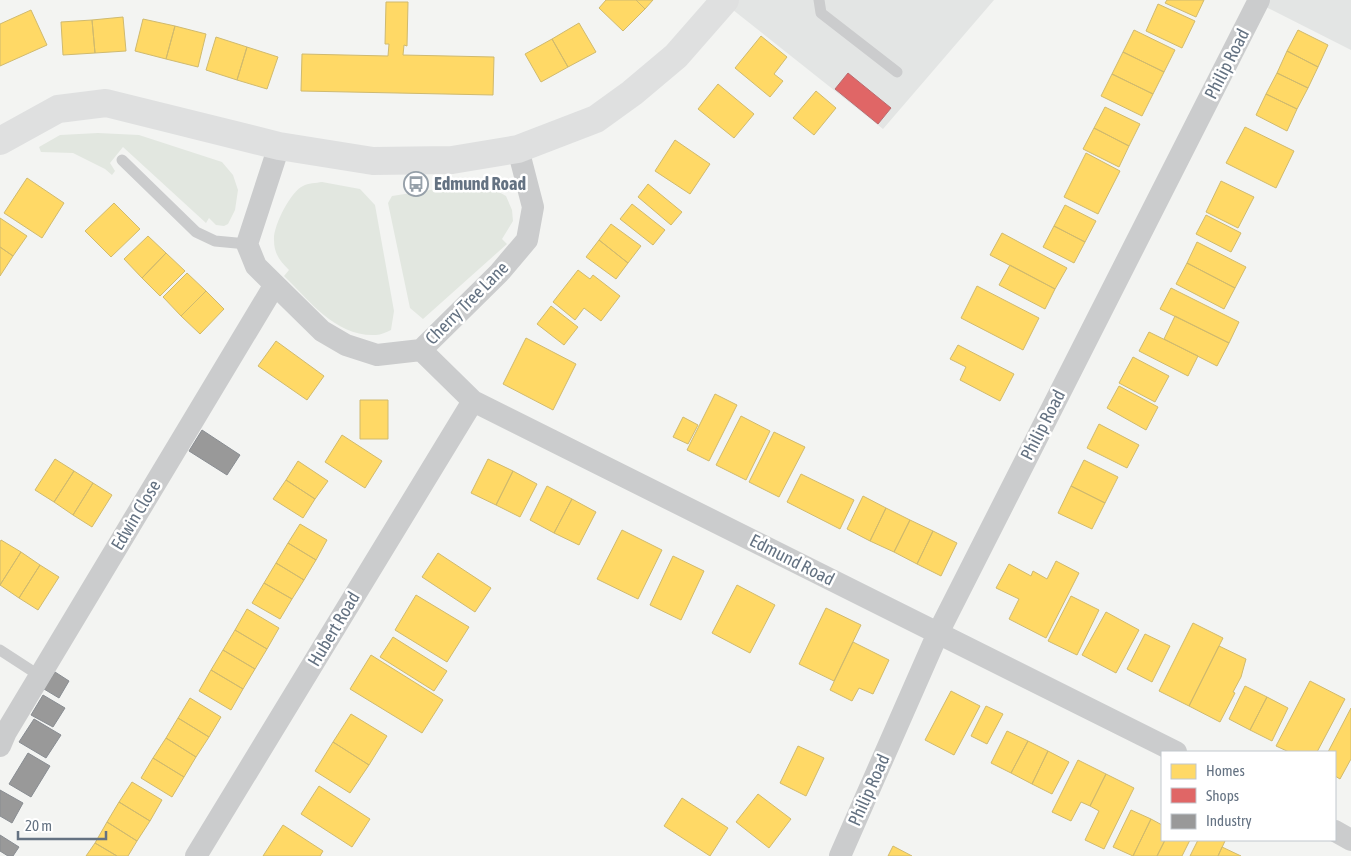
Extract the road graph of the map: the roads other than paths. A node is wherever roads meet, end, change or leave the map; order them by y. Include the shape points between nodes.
1 (725, 0) edge
2 (818, 0) edge
3 (1259, 0) edge
4 (897, 72) dead end
5 (0, 141) edge
6 (279, 146) junction
7 (518, 149) junction
8 (122, 160) dead end
9 (247, 244) junction
10 (274, 286) junction
11 (421, 350) junction
12 (473, 401) junction
13 (938, 633) junction
14 (0, 650) edge
15 (40, 676) junction
16 (0, 746) edge
17 (1174, 751) edge
18 (1336, 832) edge
19 (1351, 840) edge
20 (196, 856) edge
21 (840, 856) edge

1 - 7 street via 676,56 603,114
2 - 4 lane via 821,13
3 - 13 street, Philip Road
5 - 6 street via 58,109 106,103
6 - 7 street via 373,161 452,160
6 - 9 street
7 - 11 street, Cherry Tree Lane via 534,207 527,240
8 - 9 lane via 196,232 215,241
9 - 10 street, Cherry Tree Lane via 256,266
10 - 11 street, Cherry Tree Lane via 322,330 346,345 376,355
10 - 15 street, Edwin Close
11 - 12 street, Edmund Road
12 - 13 street, Edmund Road
12 - 20 street, Hubert Road
13 - 17 street, Edmund Road
13 - 21 street, Philip Road
14 - 15 lane
15 - 16 street, Edwin Close
18 - 19 street

